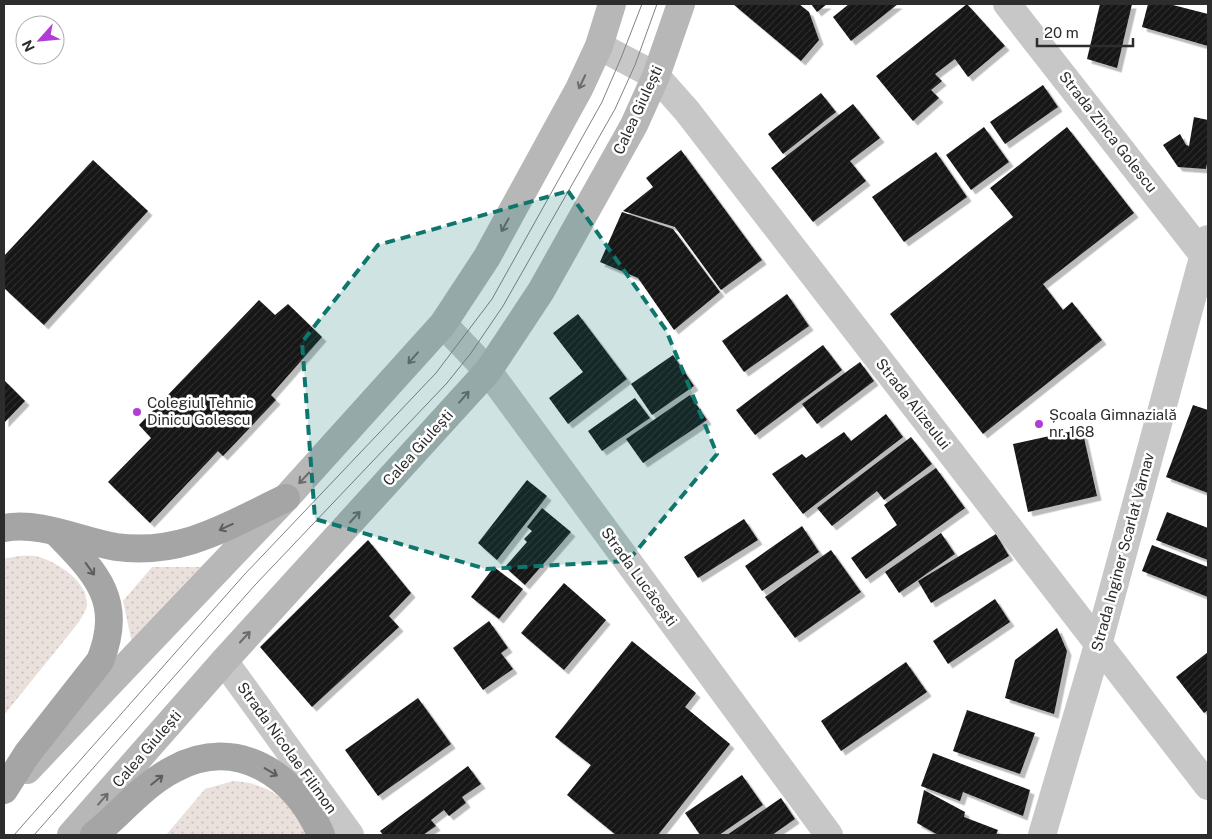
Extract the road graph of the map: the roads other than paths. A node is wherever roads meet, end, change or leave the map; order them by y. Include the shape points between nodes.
1 (612, 4) edge
2 (681, 4) edge
3 (1007, 4) edge
4 (599, 46) junction
5 (656, 76) junction
6 (1207, 252) edge
7 (443, 324) junction
8 (488, 370) junction
9 (286, 498) junction
10 (4, 528) edge
11 (57, 533) junction
12 (1098, 645) junction
13 (224, 661) junction
14 (1208, 786) edge
15 (4, 790) edge
16 (4, 795) edge
17 (71, 835) edge
18 (94, 835) edge
19 (321, 835) edge
20 (350, 835) edge
21 (829, 835) edge
22 (1042, 835) edge

1 - 4 main road
2 - 5 main road, Calea Giulești
3 - 6 street, Strada Zinca Golescu
4 - 5 street, Strada Alizeului
4 -> 7 main road via 487,257
5 - 8 main road, Calea Giulești via 634,125 541,291
5 - 12 street, Strada Alizeului
6 - 12 street, Strada Inginer Scarlat Vârnav
7 - 8 street, Strada Lucăcești
7 -> 9 main road
13 -> 8 main road, Calea Giulești
8 - 21 street, Strada Lucăcești
9 -> 11 main road via 224,528 173,547 146,550
9 - 16 main road
10 - 11 main road via 36,528
11 -> 15 main road via 98,580 106,600 110,626 107,644 100,661
12 - 14 street, Strada Alizeului
12 - 22 street, Strada Inginer Scarlat Vârnav
17 -> 13 main road, Calea Giulești
13 - 20 street, Strada Nicolae Filimon
18 -> 19 main road via 173,769 206,758 225,757 247,761 284,780 300,796

